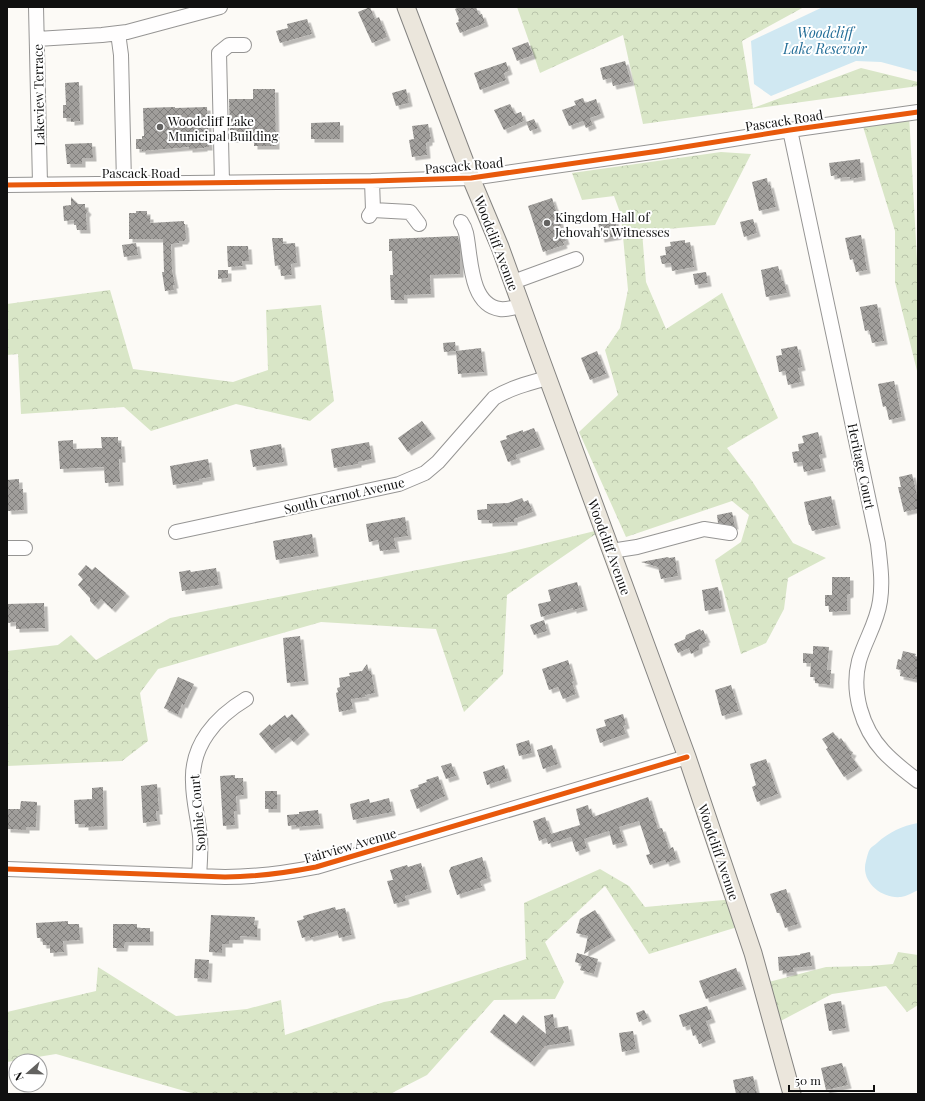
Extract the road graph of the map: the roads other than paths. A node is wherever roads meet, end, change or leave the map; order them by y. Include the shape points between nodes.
1 (36, 7) edge
2 (220, 7) edge
3 (406, 7) edge
4 (118, 33) junction
5 (37, 39) junction
6 (244, 45) dead end
7 (918, 112) edge
8 (790, 130) junction
9 (471, 178) junction
10 (372, 181) junction
11 (222, 182) junction
12 (124, 183) junction
13 (40, 184) junction
14 (7, 185) edge
15 (461, 222) dead end
16 (419, 224) dead end
17 (576, 259) dead end
18 (513, 282) junction
19 (521, 306) junction
20 (547, 378) junction
21 (176, 532) dead end
22 (730, 533) dead end
23 (7, 548) edge
24 (26, 548) dead end
25 (611, 551) junction
26 (246, 699) dead end
27 (687, 757) junction
28 (918, 781) edge
29 (7, 869) edge
30 (199, 876) junction
31 (792, 1094) edge

1 - 5 street, Lakeview Terrace
2 - 4 street
3 - 9 main road, Woodcliff Avenue
4 - 5 street
4 - 12 street
5 - 13 street, Lakeview Terrace
6 - 11 street via 229,45 219,53
7 - 8 street, Pascack Road
8 - 9 street, Pascack Road
8 - 28 street, Heritage Court via 880,557 880,601 876,619 859,661 857,689 860,706 873,738 884,752
9 - 10 street, Pascack Road
9 - 18 main road, Woodcliff Avenue
10 - 11 street, Pascack Road
10 - 16 street via 371,213 410,212
11 - 12 street, Pascack Road
12 - 13 street, Pascack Road
13 - 14 street, Pascack Road
15 - 19 street via 466,233 473,278 481,297 499,309
17 - 18 street
18 - 19 main road, Woodcliff Avenue
19 - 20 main road, Woodcliff Avenue
20 - 21 street, South Carnot Avenue via 515,387 494,398 438,462 425,473 399,484
20 - 25 main road, Woodcliff Avenue
22 - 25 street via 704,529 637,547
23 - 24 street
25 - 27 main road, Woodcliff Avenue
26 - 30 street, Sophie Court via 213,725 197,752 193,782 200,834
27 - 30 street, Fairview Avenue via 316,867 252,877
27 - 31 main road, Woodcliff Avenue via 753,953
29 - 30 street, Fairview Avenue

